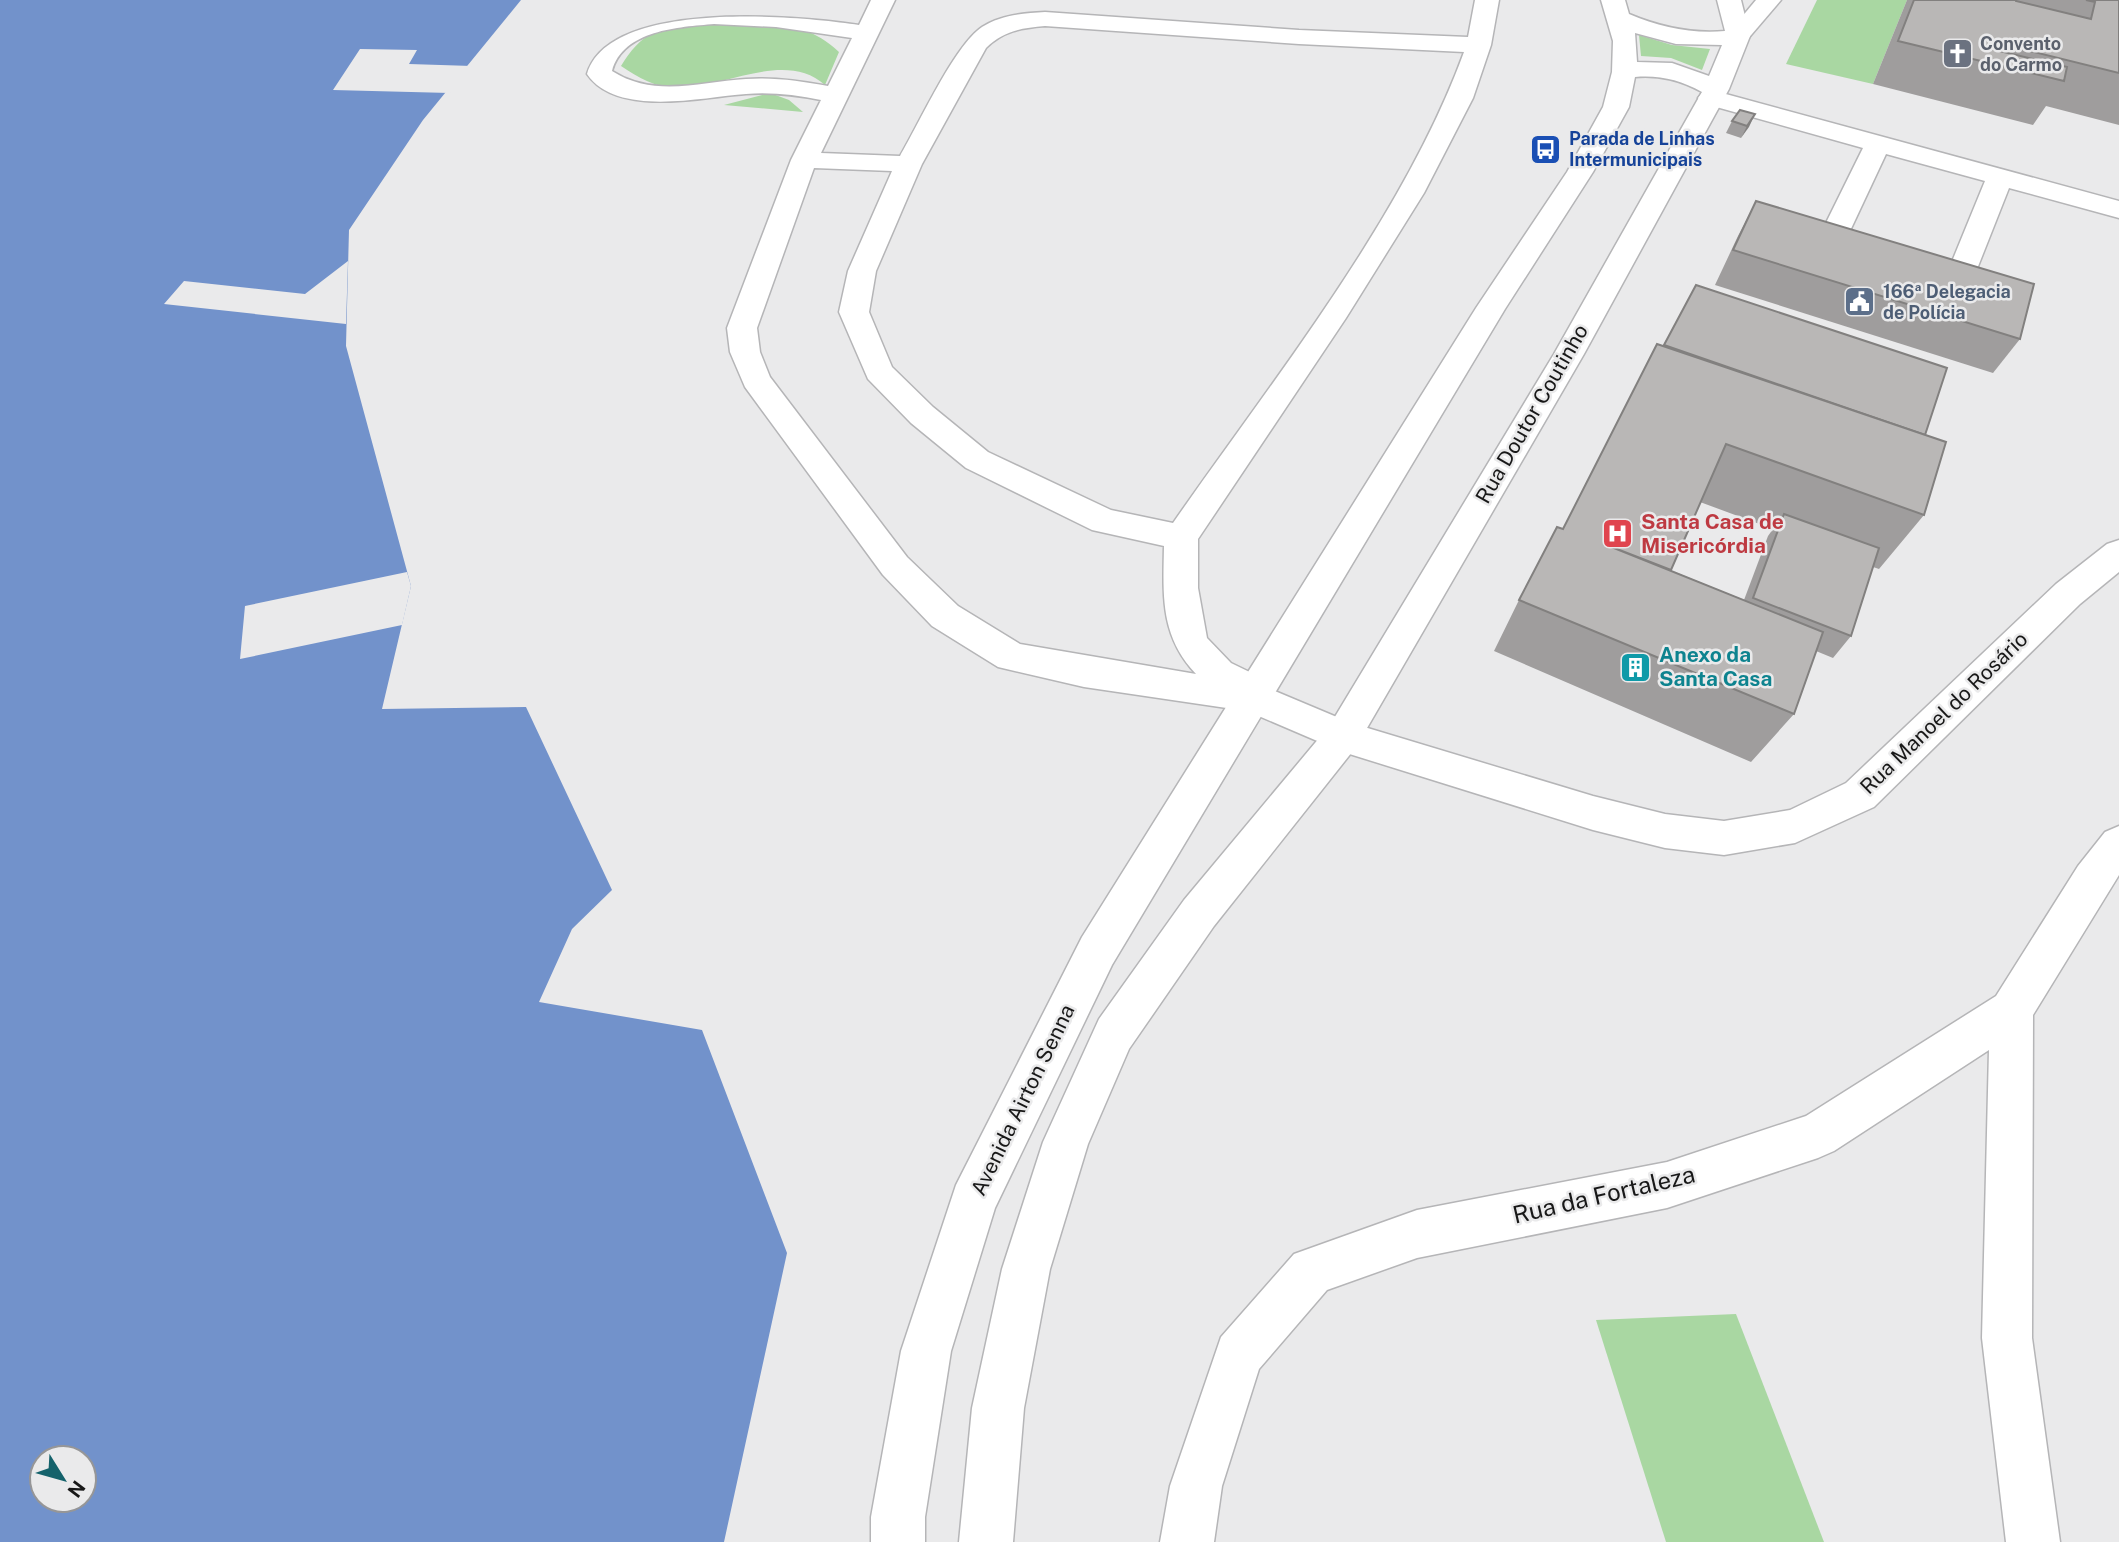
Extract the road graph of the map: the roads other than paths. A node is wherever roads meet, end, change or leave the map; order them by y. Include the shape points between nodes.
1 (883, 0) edge
2 (1487, 0) edge
3 (1729, 0) edge
4 (1769, 0) edge
5 (1616, 9) edge
6 (868, 33) junction
7 (1738, 36) junction
8 (1479, 45) junction
9 (1624, 72) junction
10 (1713, 94) junction
11 (836, 95) junction
12 (1878, 144) junction
13 (804, 160) junction
14 (909, 164) junction
15 (2000, 177) junction
16 (2119, 210) edge
17 (1181, 537) junction
18 (2119, 553) edge
19 (1253, 694) junction
20 (1343, 736) junction
21 (2119, 844) edge
22 (2011, 1012) junction
23 (898, 1542) edge
24 (986, 1542) edge
25 (1187, 1542) edge
26 (2033, 1542) edge

1 - 6 main road
2 - 8 main road
3 - 7 main road
4 - 7 main road, Rua Doutor Coutinho
5 - 7 main road via 1669,35 1719,40
5 - 9 main road via 1625,41
6 - 11 main road
6 - 11 main road via 778,17 697,11 639,28 601,59 599,74 611,84 638,92 766,86
7 - 10 main road, Rua Doutor Coutinho
8 - 14 main road via 1045,19 1011,21 989,31 976,45
8 - 17 main road via 1460,98 1410,194
9 - 10 main road via 1650,66 1674,70
9 - 19 main road via 1616,107 1580,172
10 - 12 main road
10 - 20 main road, Rua Doutor Coutinho via 1569,354
11 - 13 main road
12 - 15 main road
12 - 15 main road via 1835,233 1838,243 1858,258 1925,275 1948,276 1963,269
13 - 14 main road
13 - 19 main road via 742,328 745,352 756,380 895,566 945,616 1011,657 1150,682
14 - 17 main road via 862,271 854,312 879,372 977,460 1104,522
15 - 16 main road
17 - 19 main road via 1181,588 1192,646 1218,673
18 - 20 main road, Rua Manoel do Rosário via 2068,594 1860,795 1796,826 1724,838 1665,831
19 - 20 main road, Rua Manoel do Rosário
19 - 23 main road, Avenida Airton Senna via 1097,951 973,1202 926,1351 898,1517
20 - 24 main road via 1199,913 1114,1034 1066,1142 1026,1269 998,1408
21 - 22 main road, Rua da Fortaleza via 2092,879
22 - 25 main road, Rua da Fortaleza via 1818,1135 1667,1185 1417,1234 1311,1271 1239,1355 1196,1486
22 - 26 main road via 2007,1338

